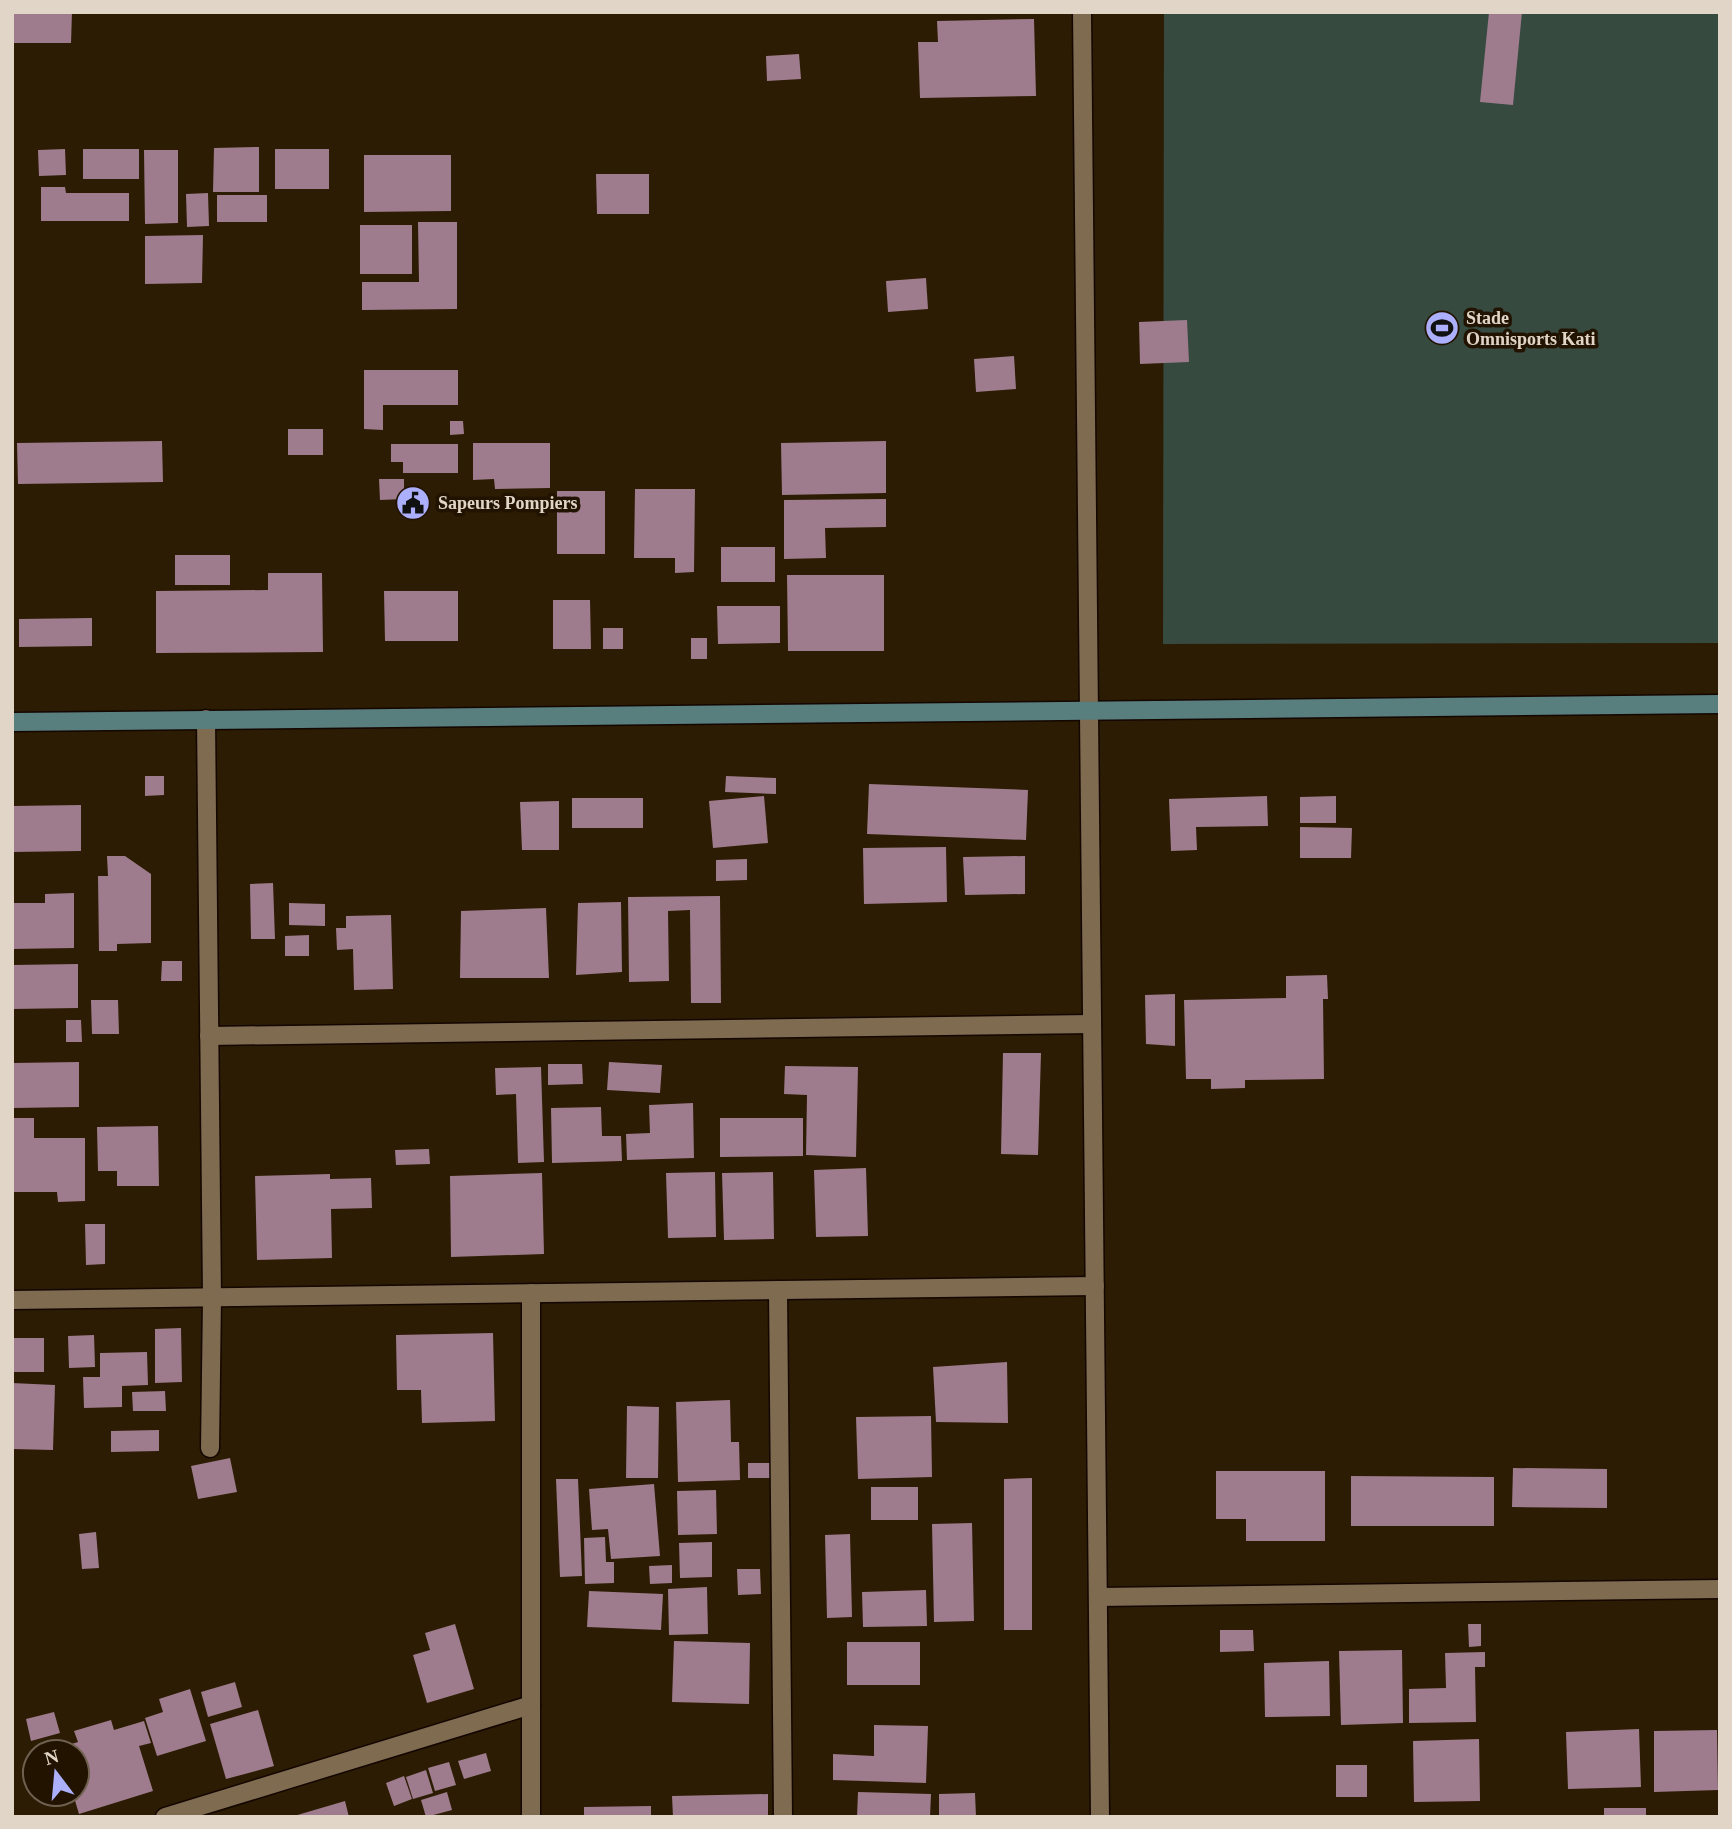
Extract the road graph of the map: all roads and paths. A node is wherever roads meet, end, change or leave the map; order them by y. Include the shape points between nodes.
1 (1082, 12) edge
2 (1720, 704) edge
3 (1089, 710) junction
4 (206, 719) junction
5 (12, 722) edge
6 (1092, 1024) junction
7 (209, 1036) junction
8 (1094, 1286) junction
9 (778, 1290) junction
10 (531, 1293) junction
11 (212, 1298) junction
12 (12, 1300) edge
13 (210, 1448) dead end
14 (1720, 1589) edge
15 (1098, 1597) junction
16 (531, 1705) junction
17 (166, 1817) edge
18 (531, 1817) edge
19 (783, 1817) edge
20 (1100, 1817) edge

1 - 3 street
2 - 3 main road
3 - 4 main road
3 - 6 street
4 - 5 main road
4 - 7 street
6 - 7 street
6 - 8 street
7 - 11 street
8 - 9 street
8 - 15 street
9 - 10 street
9 - 19 street
10 - 11 street
10 - 16 street
11 - 12 street
11 - 13 street
14 - 15 street
15 - 20 street
16 - 17 street
16 - 18 street

